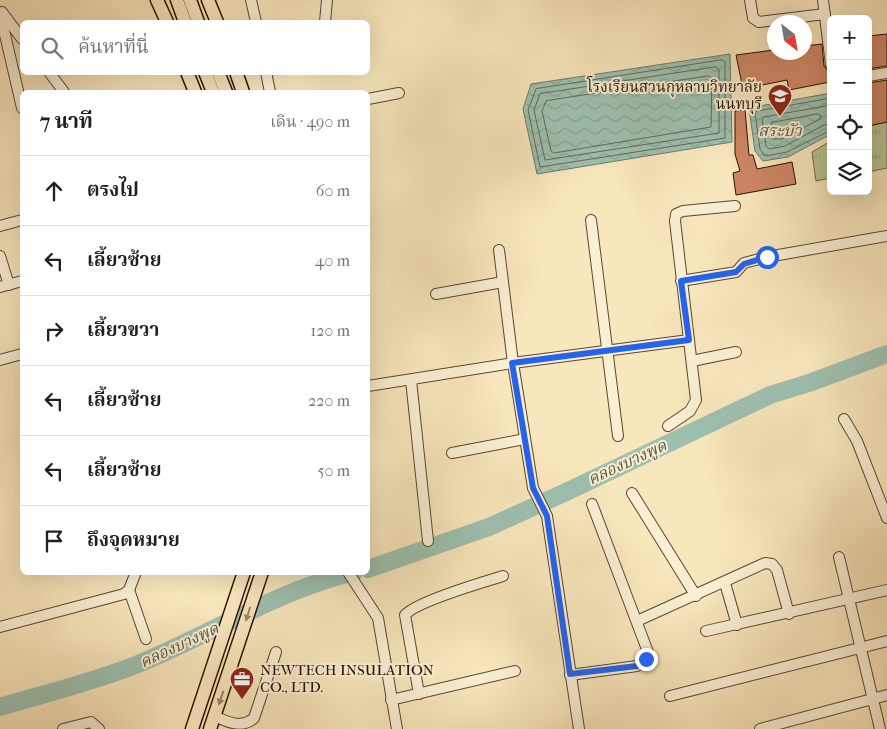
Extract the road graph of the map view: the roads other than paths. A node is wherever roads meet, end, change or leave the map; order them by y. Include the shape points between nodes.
1 (177, 0) edge
2 (190, 0) edge
3 (208, 0) edge
4 (251, 0) edge
5 (327, 0) edge
6 (750, 0) edge
7 (823, 0) edge
8 (159, 2) edge
9 (0, 12) edge
10 (825, 14) junction
11 (166, 20) edge
12 (185, 20) edge
13 (197, 20) edge
14 (215, 20) edge
15 (256, 20) edge
16 (325, 20) edge
17 (20, 37) edge
18 (830, 60) edge
19 (887, 73) edge
20 (51, 75) edge
21 (188, 75) edge
22 (206, 75) edge
23 (219, 75) edge
24 (237, 75) edge
25 (267, 75) edge
26 (872, 75) edge
27 (62, 90) edge
28 (194, 90) edge
29 (212, 90) edge
30 (225, 90) edge
31 (242, 90) edge
32 (270, 90) edge
33 (399, 94) dead end
34 (20, 99) edge
35 (370, 99) edge
36 (735, 206) dead end
37 (591, 220) dead end
38 (20, 221) edge
39 (0, 226) edge
40 (887, 236) edge
41 (499, 250) dead end
42 (0, 256) edge
43 (681, 281) junction
44 (20, 282) edge
45 (503, 282) junction
46 (4, 286) edge
47 (436, 294) dead end
48 (689, 340) junction
49 (607, 352) junction
50 (736, 352) dead end
51 (20, 355) edge
52 (0, 360) edge
53 (692, 361) junction
54 (512, 363) junction
55 (411, 380) junction
56 (370, 386) edge
57 (844, 419) dead end
58 (668, 426) dead end
59 (618, 436) dead end
60 (525, 439) junction
61 (452, 452) dead end
62 (632, 493) dead end
63 (592, 504) dead end
64 (887, 518) edge
65 (428, 541) dead end
66 (839, 557) dead end
67 (135, 575) edge
68 (243, 575) edge
69 (261, 575) edge
70 (350, 575) edge
71 (503, 576) dead end
72 (726, 583) junction
73 (129, 590) junction
74 (887, 590) edge
75 (696, 596) junction
76 (848, 599) junction
77 (789, 614) junction
78 (637, 621) junction
79 (737, 625) junction
80 (0, 627) edge
81 (706, 631) dead end
82 (146, 639) dead end
83 (887, 642) edge
84 (861, 648) junction
85 (276, 652) dead end
86 (515, 671) dead end
87 (570, 674) junction
88 (419, 694) junction
89 (887, 694) edge
90 (670, 696) dead end
91 (872, 698) junction
92 (391, 700) junction
93 (214, 716) junction
94 (63, 729) edge
95 (99, 729) edge
96 (192, 729) edge
97 (210, 729) edge
98 (397, 729) edge
99 (579, 729) edge
100 (760, 729) edge
101 (880, 729) edge

1 - 12 main road
2 - 13 main road
3 - 14 main road
4 - 15 street
5 - 16 street
6 - 10 street via 753,18 759,22
7 - 10 street
8 - 11 main road
9 - 17 street
9 - 34 street
10 - 18 street
19 - 26 street
20 - 27 street
21 - 28 main road
22 - 29 main road
23 - 30 main road
24 - 31 main road
25 - 32 street
33 - 35 street
36 - 43 street via 676,214
37 - 49 street
38 - 39 street
40 - 43 street via 767,257 744,264 736,272
41 - 45 street
42 - 46 street
43 - 48 street
44 - 46 street
45 - 47 street
45 - 54 street
48 - 49 street
48 - 53 street
49 - 54 street
49 - 59 street
50 - 53 street
51 - 52 street
53 - 58 street via 694,406
54 - 55 street
54 - 60 street
55 - 56 street
55 - 65 street
57 - 64 street via 857,441
60 - 61 street
60 - 87 street via 533,488 547,516
62 - 75 street
63 - 78 street
66 - 76 street
67 - 73 street
68 - 96 main road
69 -> 93 main road
70 - 92 street via 378,618
71 - 88 street via 409,609 405,615
72 - 75 street
72 - 77 street via 765,563 772,564 777,570
72 - 79 street
73 - 80 street
73 - 82 street
74 - 76 street
75 - 78 street
76 - 77 street
76 - 84 street
77 - 79 street
78 - 87 street via 648,652 646,659 637,666
79 - 81 street
83 - 84 street
84 - 90 street
84 - 91 street
85 - 93 street via 254,718 244,725 231,724
86 - 88 street
87 - 99 street
88 - 92 street
89 - 91 street
91 - 100 street
91 - 101 street
92 - 98 street
93 - 97 main road
94 - 95 street via 91,722

